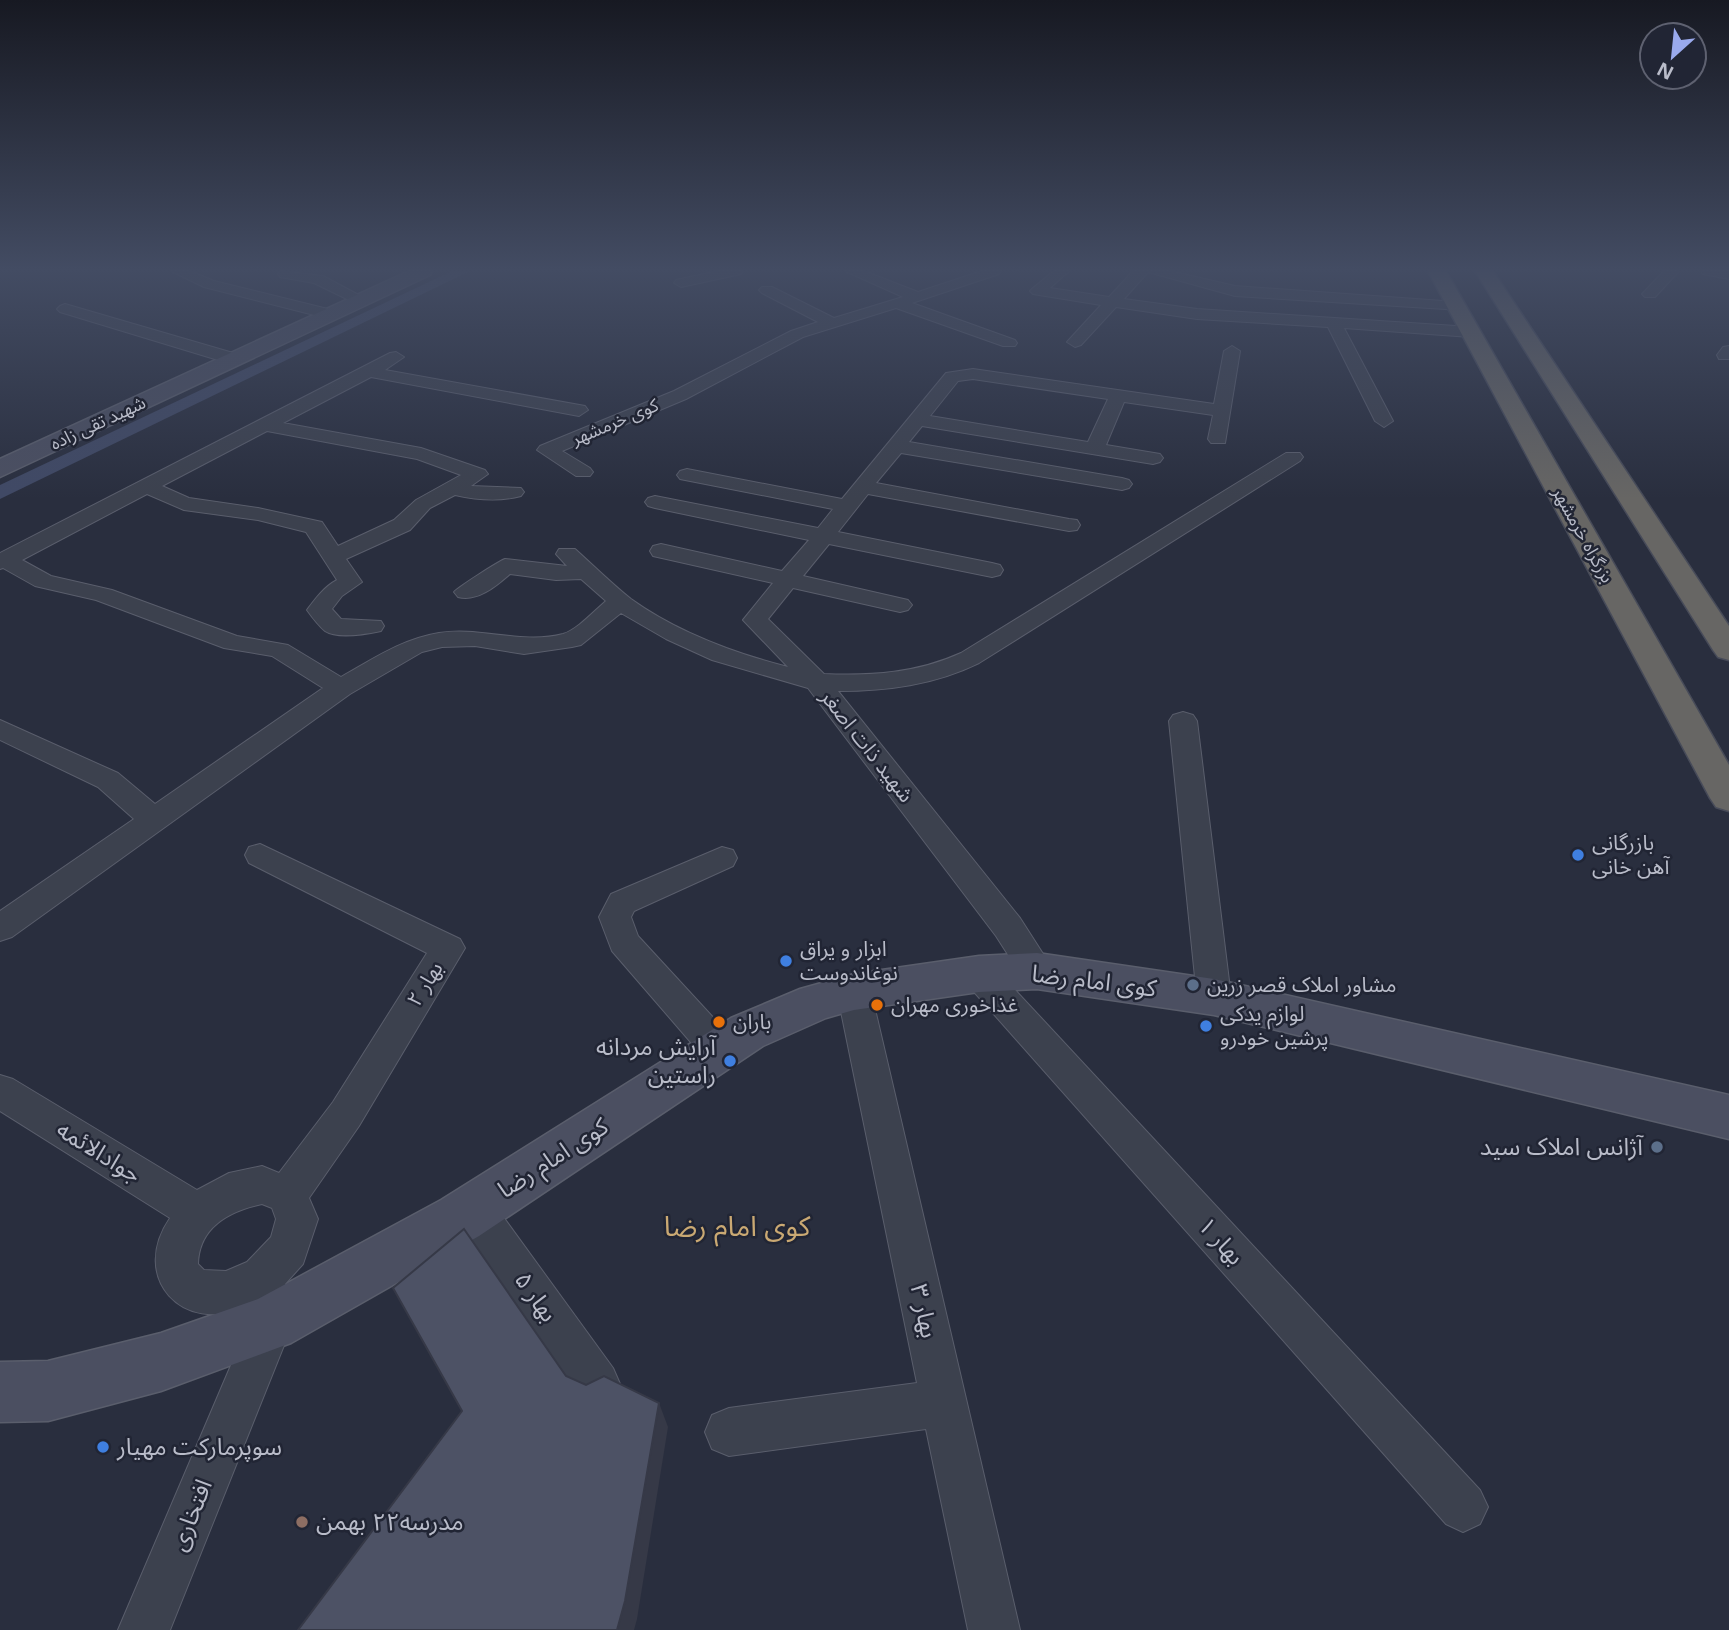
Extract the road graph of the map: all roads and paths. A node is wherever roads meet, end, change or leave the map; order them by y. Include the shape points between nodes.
1 (194, 347) edge
2 (259, 347) edge
3 (772, 347) edge
4 (1347, 347) edge
5 (1496, 347) edge
6 (1531, 347) edge
7 (1231, 351) dead end
8 (396, 357) dead end
9 (234, 359) junction
10 (369, 371) junction
11 (1118, 396) junction
12 (579, 410) dead end
13 (1223, 411) junction
14 (918, 420) junction
15 (1384, 421) dead end
16 (265, 425) junction
17 (1218, 439) dead end
18 (897, 446) junction
19 (1095, 448) junction
20 (1153, 457) dead end
21 (1293, 457) dead end
22 (0, 469) edge
23 (583, 472) dead end
24 (687, 475) dead end
25 (1122, 484) dead end
26 (146, 486) junction
27 (863, 487) junction
28 (453, 488) junction
29 (514, 492) dead end
30 (655, 502) dead end
31 (848, 506) junction
32 (1069, 525) dead end
33 (823, 536) junction
34 (661, 551) dead end
35 (334, 556) junction
36 (2, 561) edge
37 (992, 570) dead end
38 (789, 579) junction
39 (466, 592) dead end
40 (621, 601) junction
41 (900, 605) dead end
42 (372, 626) dead end
43 (1729, 650) edge
44 (817, 682) junction
45 (341, 688) junction
46 (1183, 721) dead end
47 (0, 729) edge
48 (1729, 798) edge
49 (154, 820) junction
50 (260, 855) dead end
51 (722, 858) dead end
52 (0, 928) edge
53 (1037, 971) junction
54 (979, 974) junction
55 (854, 992) junction
56 (1214, 997) junction
57 (720, 1050) junction
58 (0, 1090) edge
59 (1729, 1117) edge
60 (287, 1195) junction
61 (474, 1210) junction
62 (198, 1213) junction
63 (266, 1300) junction
64 (597, 1384) edge
65 (0, 1392) edge
66 (944, 1403) junction
67 (729, 1432) dead end
68 (1463, 1507) dead end
69 (144, 1630) edge
70 (994, 1630) edge

1 - 9 street
2 - 9 main road, شهید تقی زاده
3 - 23 street, کوی خرمشهر via 680,395 547,450
4 - 15 street
5 - 48 highway, بزرگراه خرمشهر
6 - 43 highway
7 - 13 street
8 - 10 street
9 - 22 main road, شهید تقی زاده
10 - 12 street via 424,385 521,397
10 - 16 street
11 - 13 street
11 - 14 street via 973,374 952,377
11 - 19 street
13 - 17 street
14 - 18 street
14 - 19 street
16 - 26 street
16 - 28 street via 421,454 478,474
18 - 25 street
18 - 27 street
19 - 20 street
21 - 44 street via 956,666 880,682
24 - 31 street
26 - 35 street via 184,504 314,527
26 - 36 street
27 - 31 street
27 - 32 street
28 - 29 street via 476,494
28 - 35 street via 423,504 402,525
30 - 33 street
31 - 33 street
33 - 37 street
33 - 38 street
34 - 38 street
35 - 42 street via 350,582 334,591 318,610 335,628
36 - 45 street via 43,581 104,595 233,643 279,650
38 - 41 street
38 - 44 street via 755,620
39 - 40 street, شهید ذات اصغر via 505,566 556,573 577,563
40 - 44 street, شهید ذات اصغر via 663,628 722,653 781,675
40 - 45 street via 572,640 524,646 442,640 414,646
44 - 53 street, شهید ذات اصغر via 1008,927
45 - 49 street
46 - 56 street
47 - 49 street via 108,780
49 - 52 street
50 - 60 street, بهار ۲ via 448,948 346,1114
51 - 57 street via 622,904 615,917 624,942
53 - 54 main road, کوی امام رضا
53 - 56 main road, کوی امام رضا
54 - 55 main road, کوی امام رضا
54 - 68 street, بهار ۱
55 - 57 main road, کوی امام رضا via 816,1002 747,1032
55 - 66 street, بهار ۳
56 - 59 main road, کوی امام رضا
57 - 61 main road, کوی امام رضا
58 - 62 street, جوادالائمه
60 - 62 street via 262,1185 229,1192
60 - 63 street via 297,1219
61 - 63 main road, کوی امام رضا
61 - 64 street, بهار ۵
62 - 63 street via 178,1243 177,1272 194,1291
63 - 65 main road, کوی امام رضا via 161,1362 48,1391
63 - 69 street, افتخاری
66 - 67 street
66 - 70 street, بهار ۳

